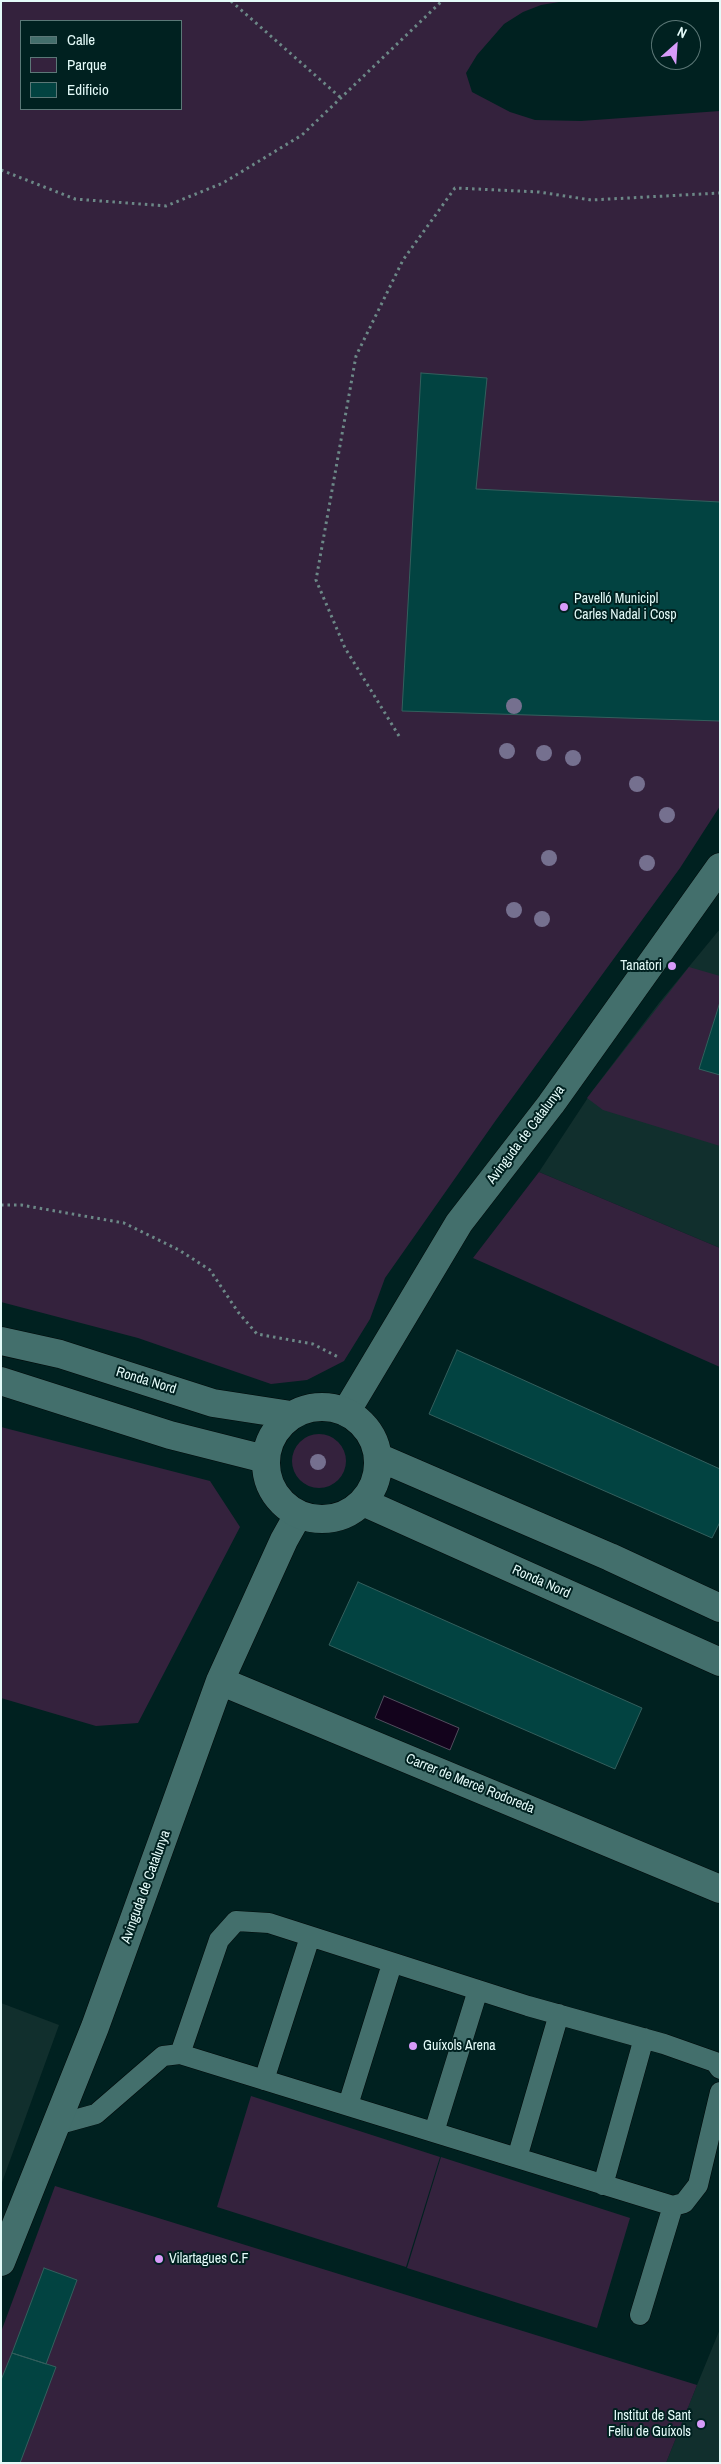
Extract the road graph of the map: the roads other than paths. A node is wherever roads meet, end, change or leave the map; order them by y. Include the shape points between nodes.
1 (720, 867) edge
2 (1, 1342) edge
3 (1, 1381) edge
4 (346, 1412) junction
5 (291, 1415) junction
6 (378, 1457) junction
7 (265, 1459) junction
8 (363, 1502) junction
9 (298, 1515) junction
10 (720, 1608) edge
11 (720, 1662) edge
12 (220, 1681) junction
13 (720, 1889) edge
14 (310, 1937) junction
15 (392, 1964) junction
16 (478, 1990) junction
17 (559, 2014) junction
18 (644, 2038) junction
19 (180, 2054) junction
20 (720, 2069) edge
21 (264, 2080) junction
22 (720, 2092) edge
23 (348, 2106) junction
24 (56, 2125) junction
25 (434, 2132) junction
26 (518, 2158) junction
27 (603, 2185) junction
28 (673, 2206) junction
29 (1, 2262) edge
30 (640, 2315) dead end

1 - 4 street, Avinguda de Catalunya via 550,1104 459,1223
2 - 5 street, Ronda Nord via 60,1354 213,1403
3 - 7 street via 170,1435
4 - 5 street, Ronda Nord via 328,1407 309,1408
4 - 6 street, Ronda Nord via 362,1423 373,1439
5 - 7 street, Ronda Nord via 269,1442
6 - 8 street, Ronda Nord via 378,1474 373,1489
6 - 10 street via 610,1556
7 - 9 street, Ronda Nord via 266,1476 273,1492 283,1505
8 - 9 street, Ronda Nord via 349,1513 333,1519 314,1520
8 - 11 street, Ronda Nord
9 - 12 street, Avinguda de Catalunya
12 - 13 street, Carrer de Mercè Rodoreda
12 - 24 street, Avinguda de Catalunya via 95,2027
14 - 15 lane
14 - 19 lane via 269,1923 236,1921 219,1940
14 - 21 lane
15 - 16 lane
15 - 23 lane
16 - 17 lane
16 - 25 lane
17 - 18 lane
17 - 26 lane
18 - 20 lane via 715,2062
18 - 27 lane
19 - 21 lane
19 - 24 lane via 163,2056 96,2114
21 - 23 lane
22 - 28 lane via 698,2185 684,2203
23 - 25 lane
24 - 29 street, Avinguda de Catalunya
25 - 26 lane
26 - 27 lane
27 - 28 lane
28 - 30 lane

